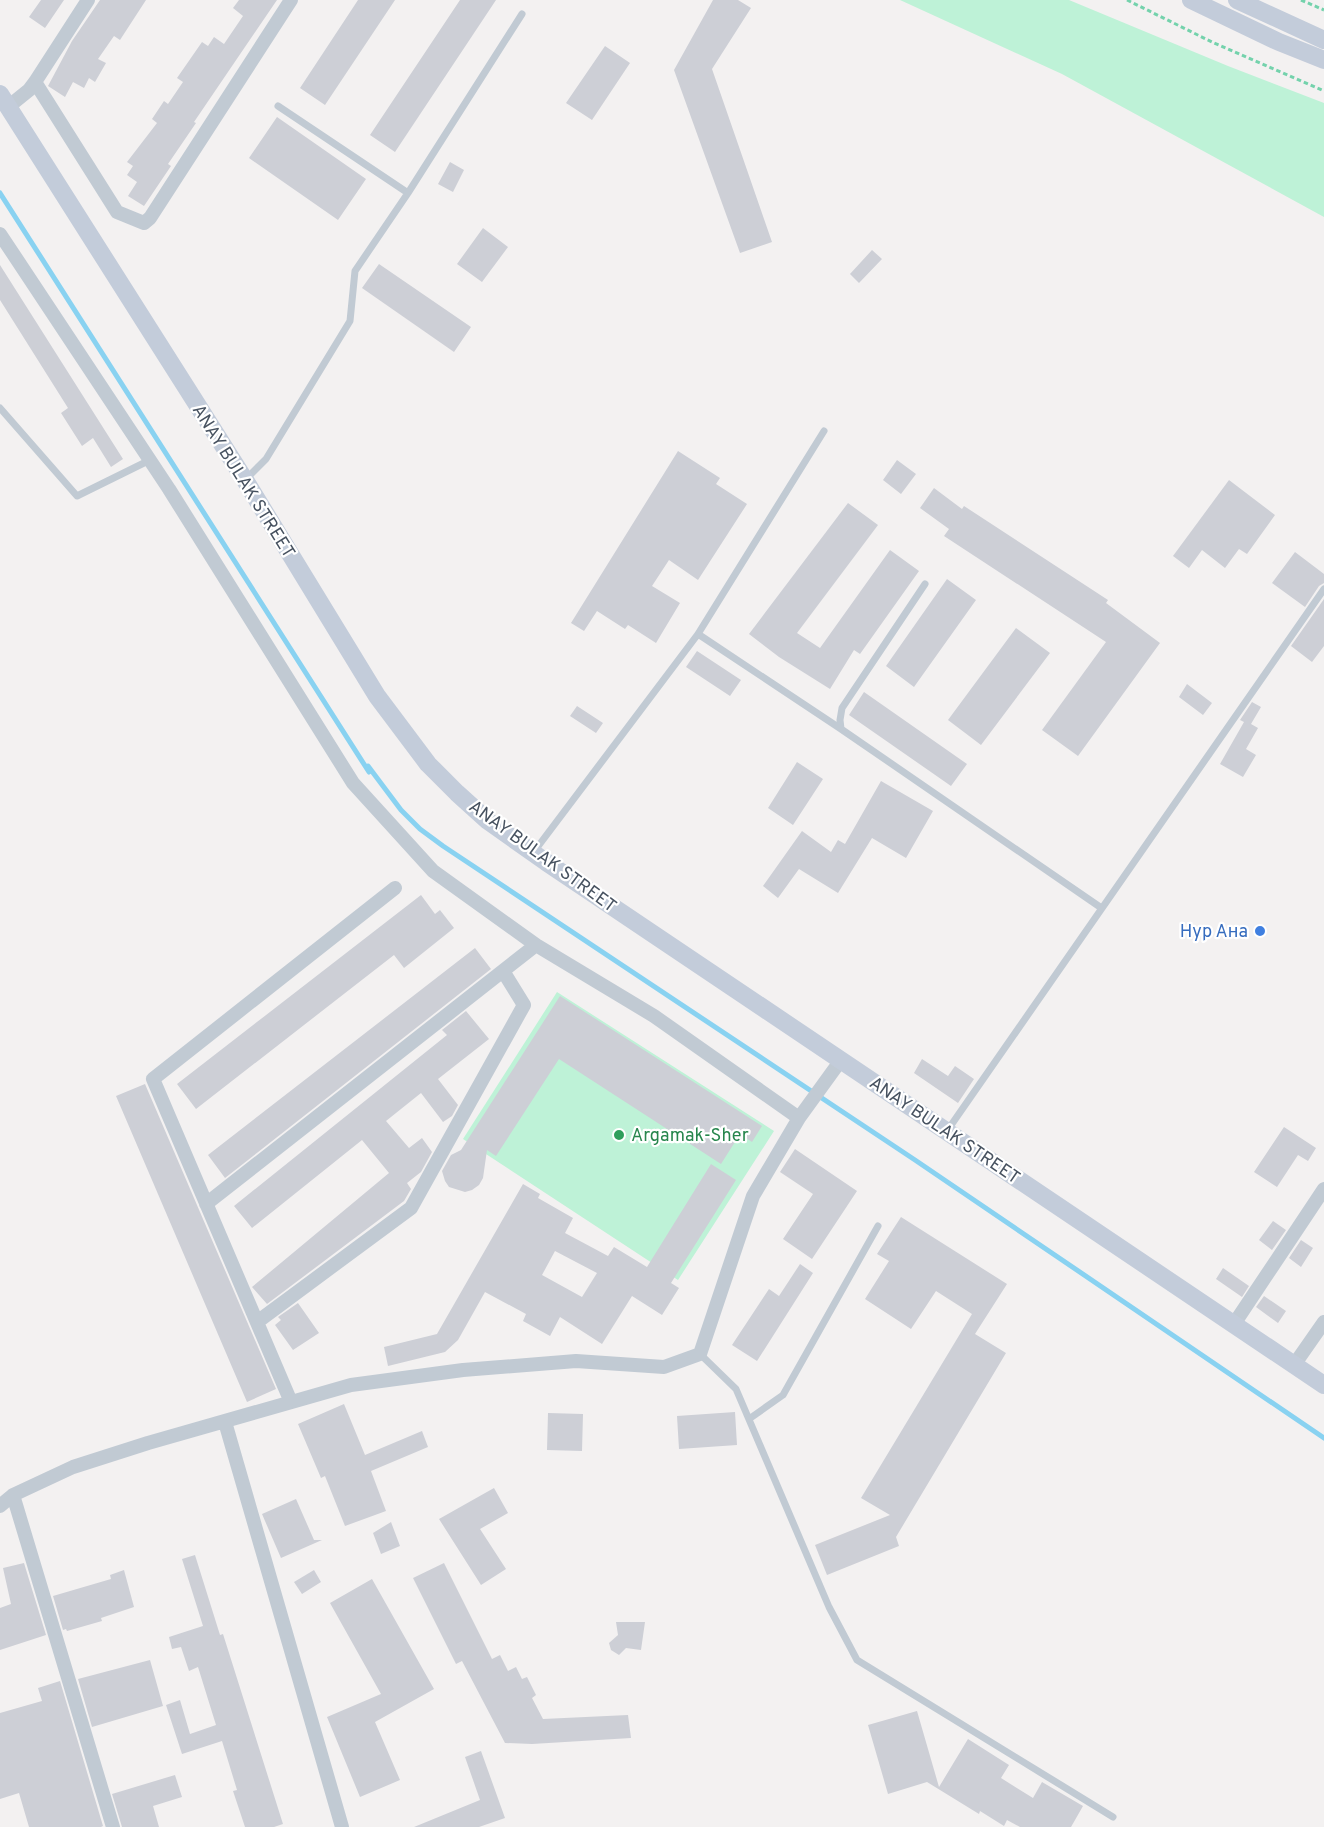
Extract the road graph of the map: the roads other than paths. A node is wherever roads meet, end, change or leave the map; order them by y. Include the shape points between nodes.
1 (88, 0) edge
2 (291, 0) edge
3 (1191, 0) edge
4 (1237, 0) edge
5 (522, 14) dead end
6 (1324, 40) edge
7 (1324, 60) edge
8 (35, 82) junction
9 (4, 100) edge
10 (278, 106) dead end
11 (408, 193) junction
12 (0, 234) edge
13 (0, 408) edge
14 (824, 431) dead end
15 (150, 460) junction
16 (245, 480) junction
17 (925, 584) dead end
18 (1324, 589) edge
19 (698, 634) junction
20 (841, 729) junction
21 (533, 853) junction
22 (395, 888) dead end
23 (1100, 908) junction
24 (536, 945) junction
25 (503, 971) junction
26 (841, 1060) junction
27 (799, 1118) junction
28 (947, 1131) junction
29 (1324, 1190) edge
30 (206, 1204) junction
31 (878, 1226) dead end
32 (1324, 1322) edge
33 (257, 1323) junction
34 (1234, 1324) junction
35 (700, 1354) junction
36 (1294, 1365) junction
37 (1324, 1385) edge
38 (291, 1402) junction
39 (749, 1419) junction
40 (225, 1422) junction
41 (13, 1495) junction
42 (0, 1506) edge
43 (1113, 1817) dead end
44 (113, 1827) edge
45 (342, 1827) edge

1 - 8 street
2 - 8 street via 144,223 117,212
3 - 7 main road
4 - 6 main road
5 - 11 lane
8 - 9 street via 29,90
9 - 16 main road, ANAY BULAK STREET
10 - 11 lane
11 - 16 lane via 355,271 350,321 266,459
12 - 15 street
13 - 15 lane via 77,496
14 - 19 lane
15 - 24 street via 353,783 433,871
16 - 21 main road, ANAY BULAK STREET via 377,696 402,730 457,793
17 - 20 lane via 842,708
18 - 23 lane
19 - 20 lane
19 - 21 lane
20 - 23 lane
21 - 26 main road, ANAY BULAK STREET
22 - 30 street via 153,1079
23 - 28 lane
24 - 25 street
24 - 27 street via 654,1016
25 - 30 street
25 - 33 street via 524,1005 411,1208
26 - 27 street
26 - 28 main road, ANAY BULAK STREET
27 - 35 street via 753,1196
28 - 34 main road, ANAY BULAK STREET
29 - 34 street
30 - 33 street
31 - 39 lane via 783,1395
32 - 36 street
33 - 38 street
34 - 36 main road, ANAY BULAK STREET
35 - 38 street via 664,1367 576,1361 463,1370 351,1385
35 - 39 lane via 736,1389
36 - 37 main road, ANAY BULAK STREET
38 - 40 street
39 - 43 lane via 829,1607 857,1660
40 - 41 street via 73,1467
40 - 45 street
41 - 42 street
41 - 44 street

